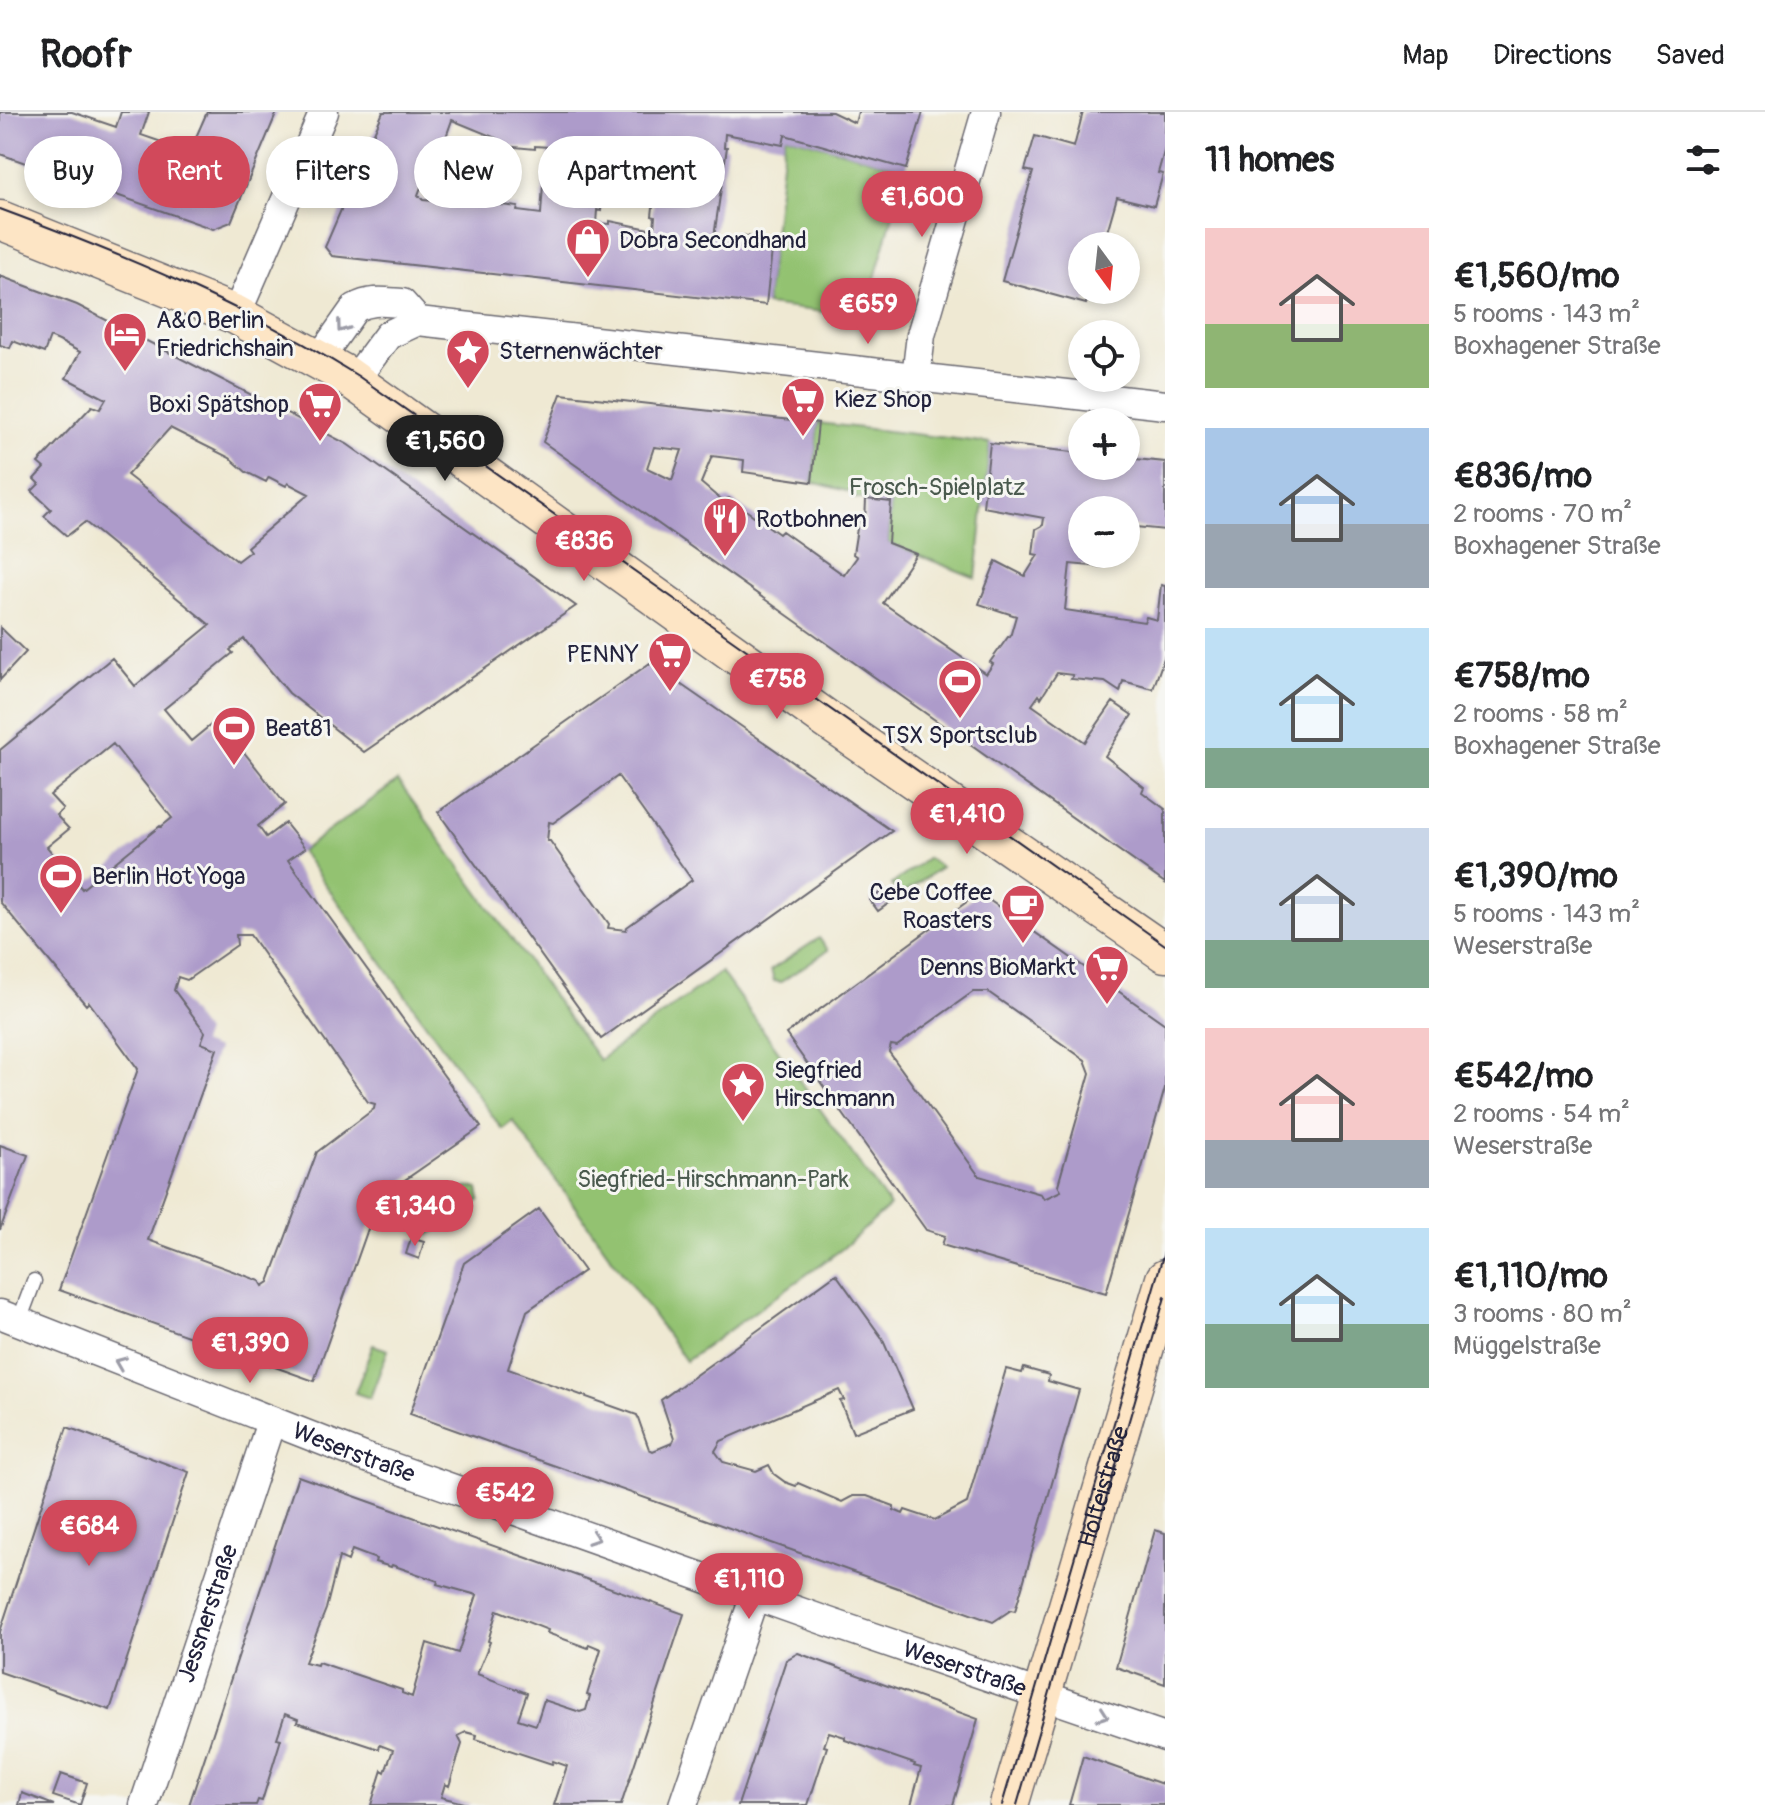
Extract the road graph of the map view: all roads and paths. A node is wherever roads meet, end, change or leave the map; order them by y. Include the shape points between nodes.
1 (324, 112) edge
2 (986, 112) edge
3 (0, 220) edge
4 (236, 315) junction
5 (418, 321) junction
6 (319, 359) junction
7 (916, 377) junction
8 (354, 381) junction
9 (1165, 405) edge
10 (1165, 953) edge
11 (1165, 1279) edge
12 (34, 1281) dead end
13 (9, 1318) edge
14 (271, 1422) junction
15 (755, 1595) junction
16 (1041, 1694) junction
17 (1165, 1737) edge
18 (144, 1805) edge
19 (683, 1805) edge
20 (1009, 1805) edge

1 - 4 street
2 - 7 street via 921,335
3 - 4 street
4 - 6 street
5 -> 6 street via 402,303 364,303
5 - 7 street
5 - 8 street via 388,335
6 - 8 street
7 - 9 street
8 - 10 street via 850,736
11 - 16 street, Holteistraße
12 - 13 lane
14 -> 13 street, Weserstraße
14 -> 15 street, Weserstraße
14 - 18 street, Jessnerstraße
15 - 16 street, Weserstraße
15 - 19 street
16 -> 17 street, Weserstraße
16 - 20 street, Holteistraße

